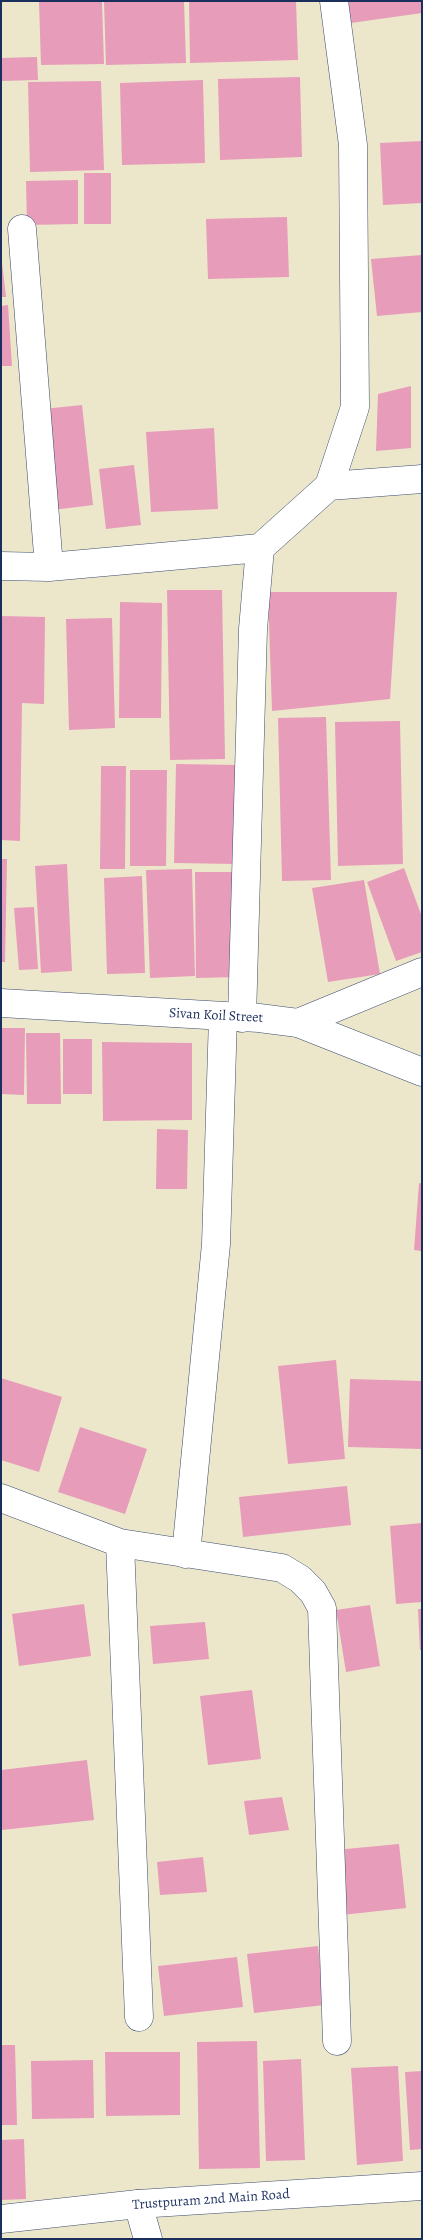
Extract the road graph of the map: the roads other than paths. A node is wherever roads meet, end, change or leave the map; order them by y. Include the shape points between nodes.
1 (334, 1) edge
2 (22, 229) dead end
3 (422, 479) edge
4 (329, 486) junction
5 (260, 548) junction
6 (1, 566) edge
7 (49, 567) junction
8 (422, 972) edge
9 (1, 1003) edge
10 (232, 1018) junction
11 (298, 1023) junction
12 (422, 1072) edge
13 (1, 1498) edge
14 (120, 1543) junction
15 (186, 1554) junction
16 (139, 2016) dead end
17 (337, 2041) dead end
18 (422, 2186) edge
19 (138, 2204) junction
20 (1, 2219) edge
21 (148, 2239) edge

1 - 4 street via 354,145 355,408
2 - 7 street
3 - 4 street
4 - 5 street
5 - 7 street
5 - 10 street
6 - 7 street
8 - 11 street
9 - 10 street, Sivan Koil Street
10 - 11 street, Sivan Koil Street
10 - 15 street via 216,1244
11 - 12 street, Sivan Koil Street
13 - 14 street
14 - 15 street
14 - 16 street
15 - 17 street via 282,1568 300,1579 322,1608
18 - 19 street, Trustpuram 2nd Main Road
19 - 20 street, Trustpuram 2nd Main Road
19 - 21 street

